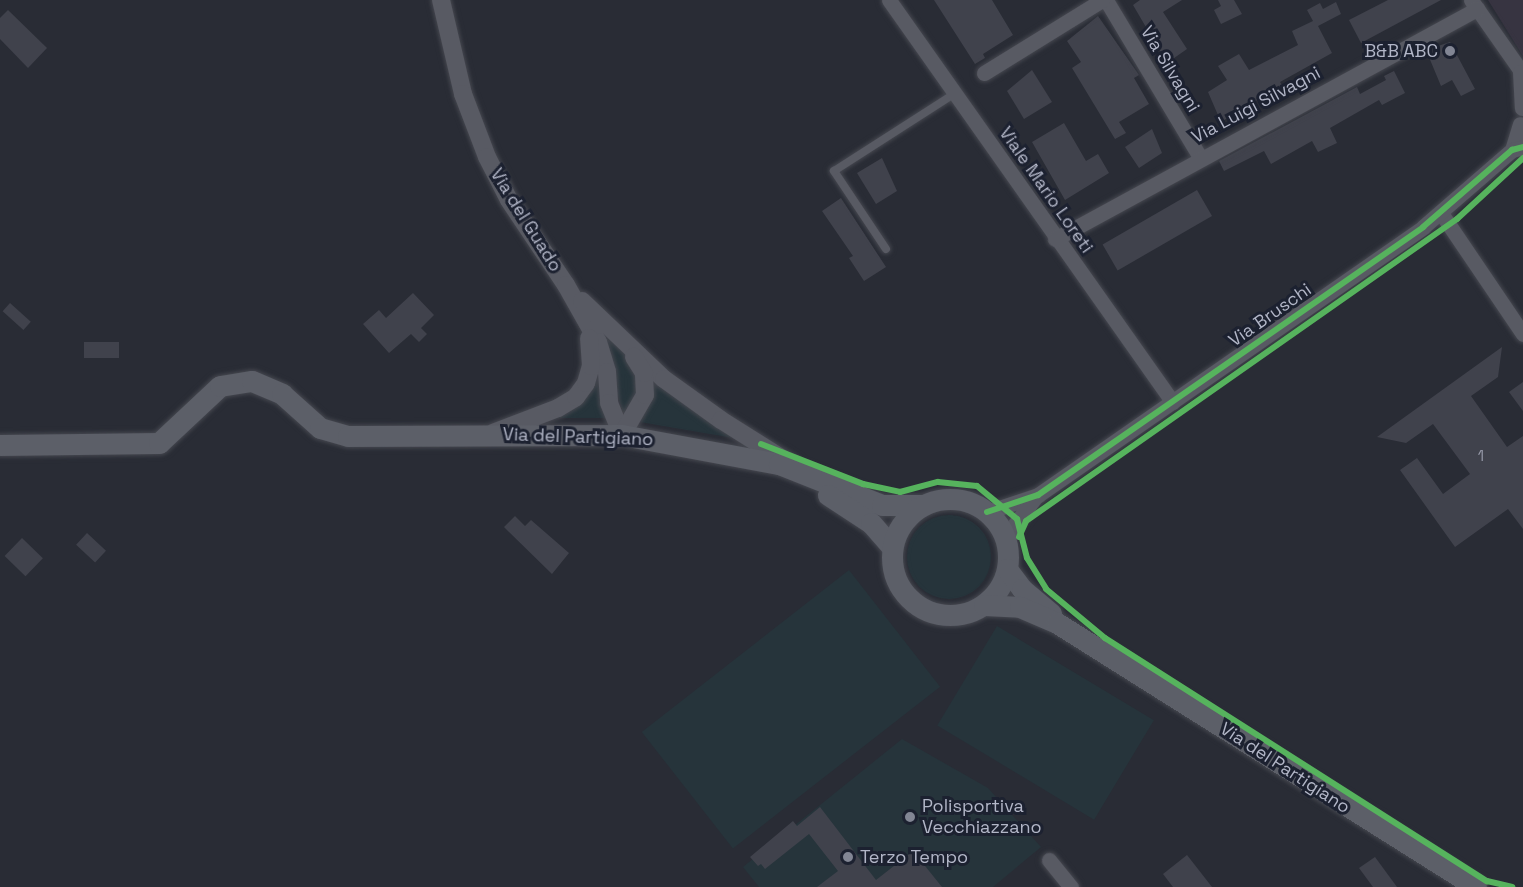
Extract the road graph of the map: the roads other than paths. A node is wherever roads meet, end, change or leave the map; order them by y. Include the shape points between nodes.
1 (441, 0) edge
2 (889, 0) edge
3 (1102, 0) edge
4 (1106, 0) edge
5 (1474, 5) edge
6 (1522, 73) edge
7 (984, 74) dead end
8 (954, 94) junction
9 (1522, 107) edge
10 (1521, 127) edge
11 (1517, 148) edge
12 (1200, 157) junction
13 (1441, 213) junction
14 (1055, 238) junction
15 (886, 249) dead end
16 (566, 285) junction
17 (585, 319) junction
18 (1523, 334) edge
19 (622, 341) junction
20 (1173, 402) junction
21 (493, 433) junction
22 (622, 435) junction
23 (0, 445) edge
24 (734, 454) junction
25 (800, 470) junction
26 (1038, 495) junction
27 (923, 505) junction
28 (987, 512) junction
29 (1005, 537) junction
30 (891, 546) junction
31 (1007, 569) junction
32 (984, 605) junction
33 (1079, 636) junction
34 (1049, 860) dead end
35 (1468, 885) edge
36 (1071, 887) edge

1 - 16 street, Via del Guado via 463,94 488,157 509,200
2 - 8 street, Viale Mario Loreti
3 - 7 street
4 - 12 street, Via Silvagni
5 - 6 street
5 - 12 street, Via Luigi Silvagni
6 - 9 street
8 - 14 street, Viale Mario Loreti
8 - 15 lane via 834,171
9 - 10 street
10 - 11 street
11 - 13 street, Via Bruschi
12 - 14 street, Via Luigi Silvagni
13 - 18 street
13 - 20 street, Via Bruschi
14 - 20 street, Viale Mario Loreti
16 - 17 street, Via del Guado
16 - 19 street
17 - 21 street via 591,366 576,397
17 - 22 street, Via del Guado via 598,342 607,372 609,403
19 - 22 street via 645,373 645,395
19 - 25 street via 691,399
20 - 26 street, Via Bruschi
21 - 22 main road, Via del Partigiano
21 - 23 main road, Via del Partigiano via 348,436 320,428 270,386 232,381 210,393 159,443
22 - 24 main road, Via del Partigiano
24 - 25 main road, Via del Partigiano
24 - 30 main road, Via del Partigiano via 796,479 854,509
25 - 27 main road, Via del Partigiano via 882,505
26 - 28 street, Via Bruschi
26 - 29 street, Via Bruschi
27 - 28 main road via 956,499
27 - 30 main road via 897,529
28 - 29 main road
29 - 31 main road
30 - 32 main road via 896,581 918,607 951,616
31 - 32 main road via 999,589
31 - 33 main road, Via del Partigiano via 1022,589
32 - 33 main road, Via del Partigiano via 1020,607
33 - 35 main road, Via del Partigiano
34 - 36 street

